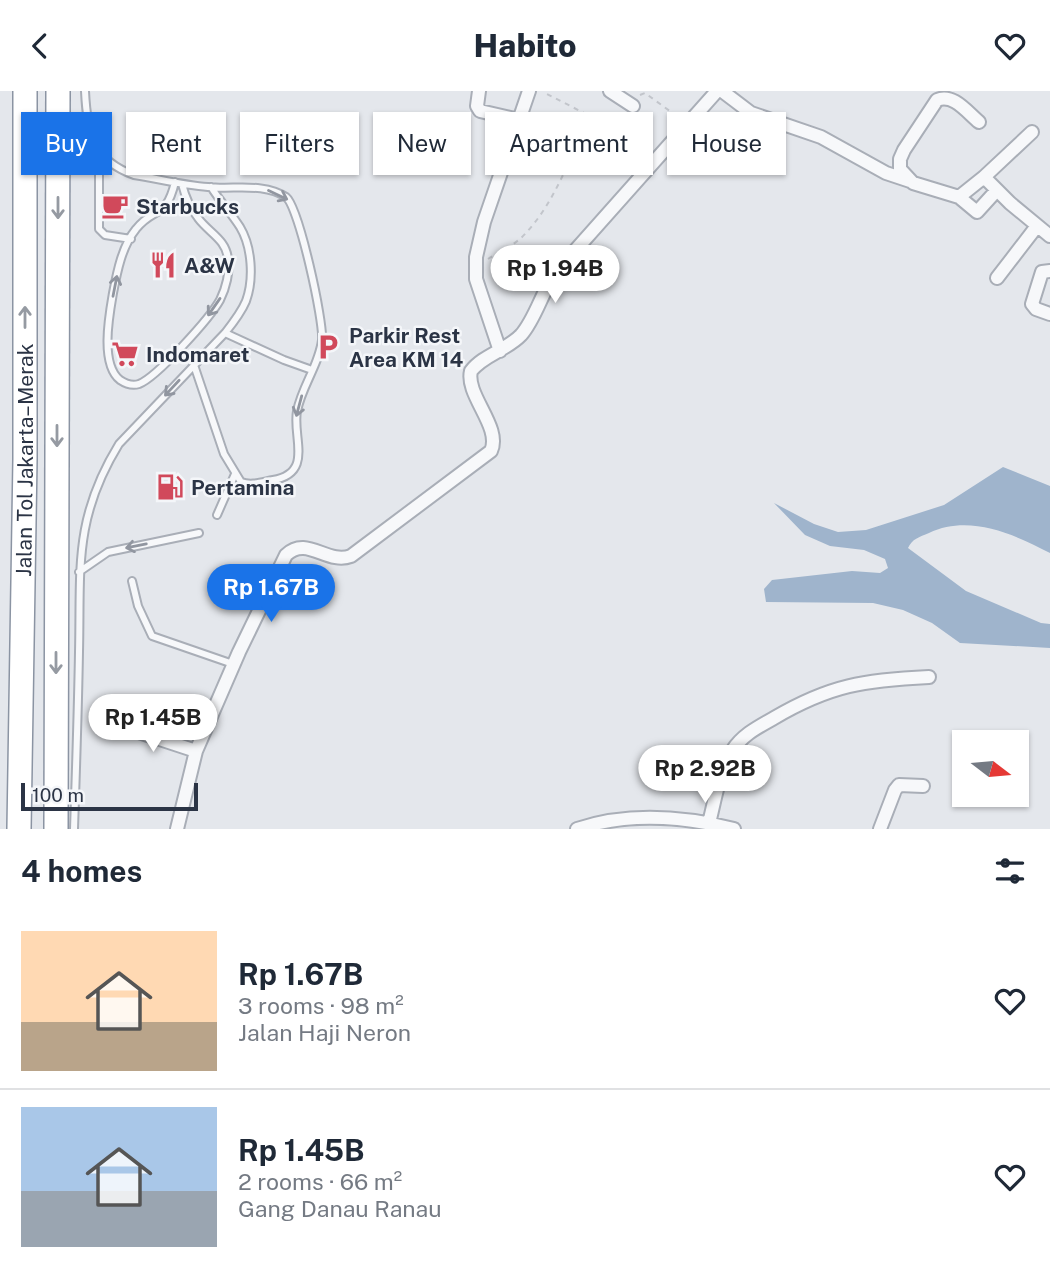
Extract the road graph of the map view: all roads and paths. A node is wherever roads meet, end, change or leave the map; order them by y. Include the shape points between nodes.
1 (25, 91) edge
2 (58, 91) edge
3 (85, 91) edge
4 (479, 91) edge
5 (529, 91) edge
6 (541, 91) edge
7 (610, 91) edge
8 (715, 92) edge
9 (634, 106) junction
10 (87, 112) edge
11 (485, 112) edge
12 (522, 112) edge
13 (671, 112) edge
14 (698, 112) edge
15 (979, 122) dead end
16 (1032, 132) dead end
17 (667, 148) edge
18 (112, 164) edge
19 (99, 175) edge
20 (500, 175) edge
21 (984, 177) junction
22 (638, 182) junction
23 (179, 183) junction
24 (913, 183) junction
25 (211, 187) junction
26 (997, 190) junction
27 (959, 197) junction
28 (1037, 226) junction
29 (1050, 236) edge
30 (131, 239) junction
31 (476, 267) junction
32 (1050, 271) edge
33 (998, 278) dead end
34 (1050, 314) edge
35 (225, 333) junction
36 (500, 351) junction
37 (194, 365) junction
38 (312, 370) junction
39 (235, 474) junction
40 (217, 515) dead end
41 (199, 533) dead end
42 (79, 572) junction
43 (132, 581) dead end
44 (21, 655) junction
45 (234, 664) junction
46 (929, 677) dead end
47 (120, 726) dead end
48 (196, 751) junction
49 (923, 786) dead end
50 (11, 802) dead end
51 (709, 823) junction
52 (19, 829) edge
53 (56, 829) edge
54 (74, 829) edge
55 (177, 829) edge
56 (577, 829) edge
57 (734, 829) edge
58 (880, 829) edge

44 -> 1 highway, Jalan Tol Jakarta–Merak
2 -> 53 highway, Jalan Tol Jakarta–Merak
3 - 10 lane
4 - 11 street via 477,106
5 - 12 street
6 - 31 path via 586,114 587,119 544,209 520,239
7 - 9 street
8 - 14 street
8 - 24 street via 751,113 821,137
9 - 13 path via 645,93
9 - 22 path via 635,114 608,156
15 - 24 street via 950,98 937,100 900,159 900,169
16 - 21 street
17 - 22 street
18 - 23 lane via 134,175
19 - 30 lane via 99,229 105,235
20 - 31 street via 484,222
21 - 26 street
21 - 27 street
22 - 36 street via 556,272 525,330
23 - 25 lane
23 - 30 lane via 167,205 136,229
23 -> 30 lane via 196,216 226,247 227,280 205,318 149,379 136,385 115,375 108,360 113,295 120,260
24 - 27 street
25 - 35 lane via 240,228 249,255 246,301
25 -> 38 lane via 269,190 287,198 294,208 312,272 322,336
26 - 27 street via 976,212
26 - 28 street
28 - 29 street
28 - 33 street
31 - 36 street via 480,296
32 - 34 street via 1038,278 1032,304
35 - 37 lane
35 - 38 lane
36 - 45 street via 475,366 470,376 494,438 493,447 351,556 336,558 294,548 278,570
37 - 39 lane
37 -> 42 lane via 111,457 84,527
38 -> 39 lane via 299,403 298,460 293,470 277,480 243,483
39 - 40 lane
41 -> 42 lane via 108,552
42 - 54 lane
43 - 45 lane via 152,636
44 - 50 lane
44 - 52 highway, Jalan Tol Jakarta–Merak
45 - 48 street
46 - 51 street via 874,680 836,689 751,731 726,761
47 - 48 street
48 - 55 street
49 - 58 street via 899,785
51 - 56 street via 639,818
51 - 57 street

